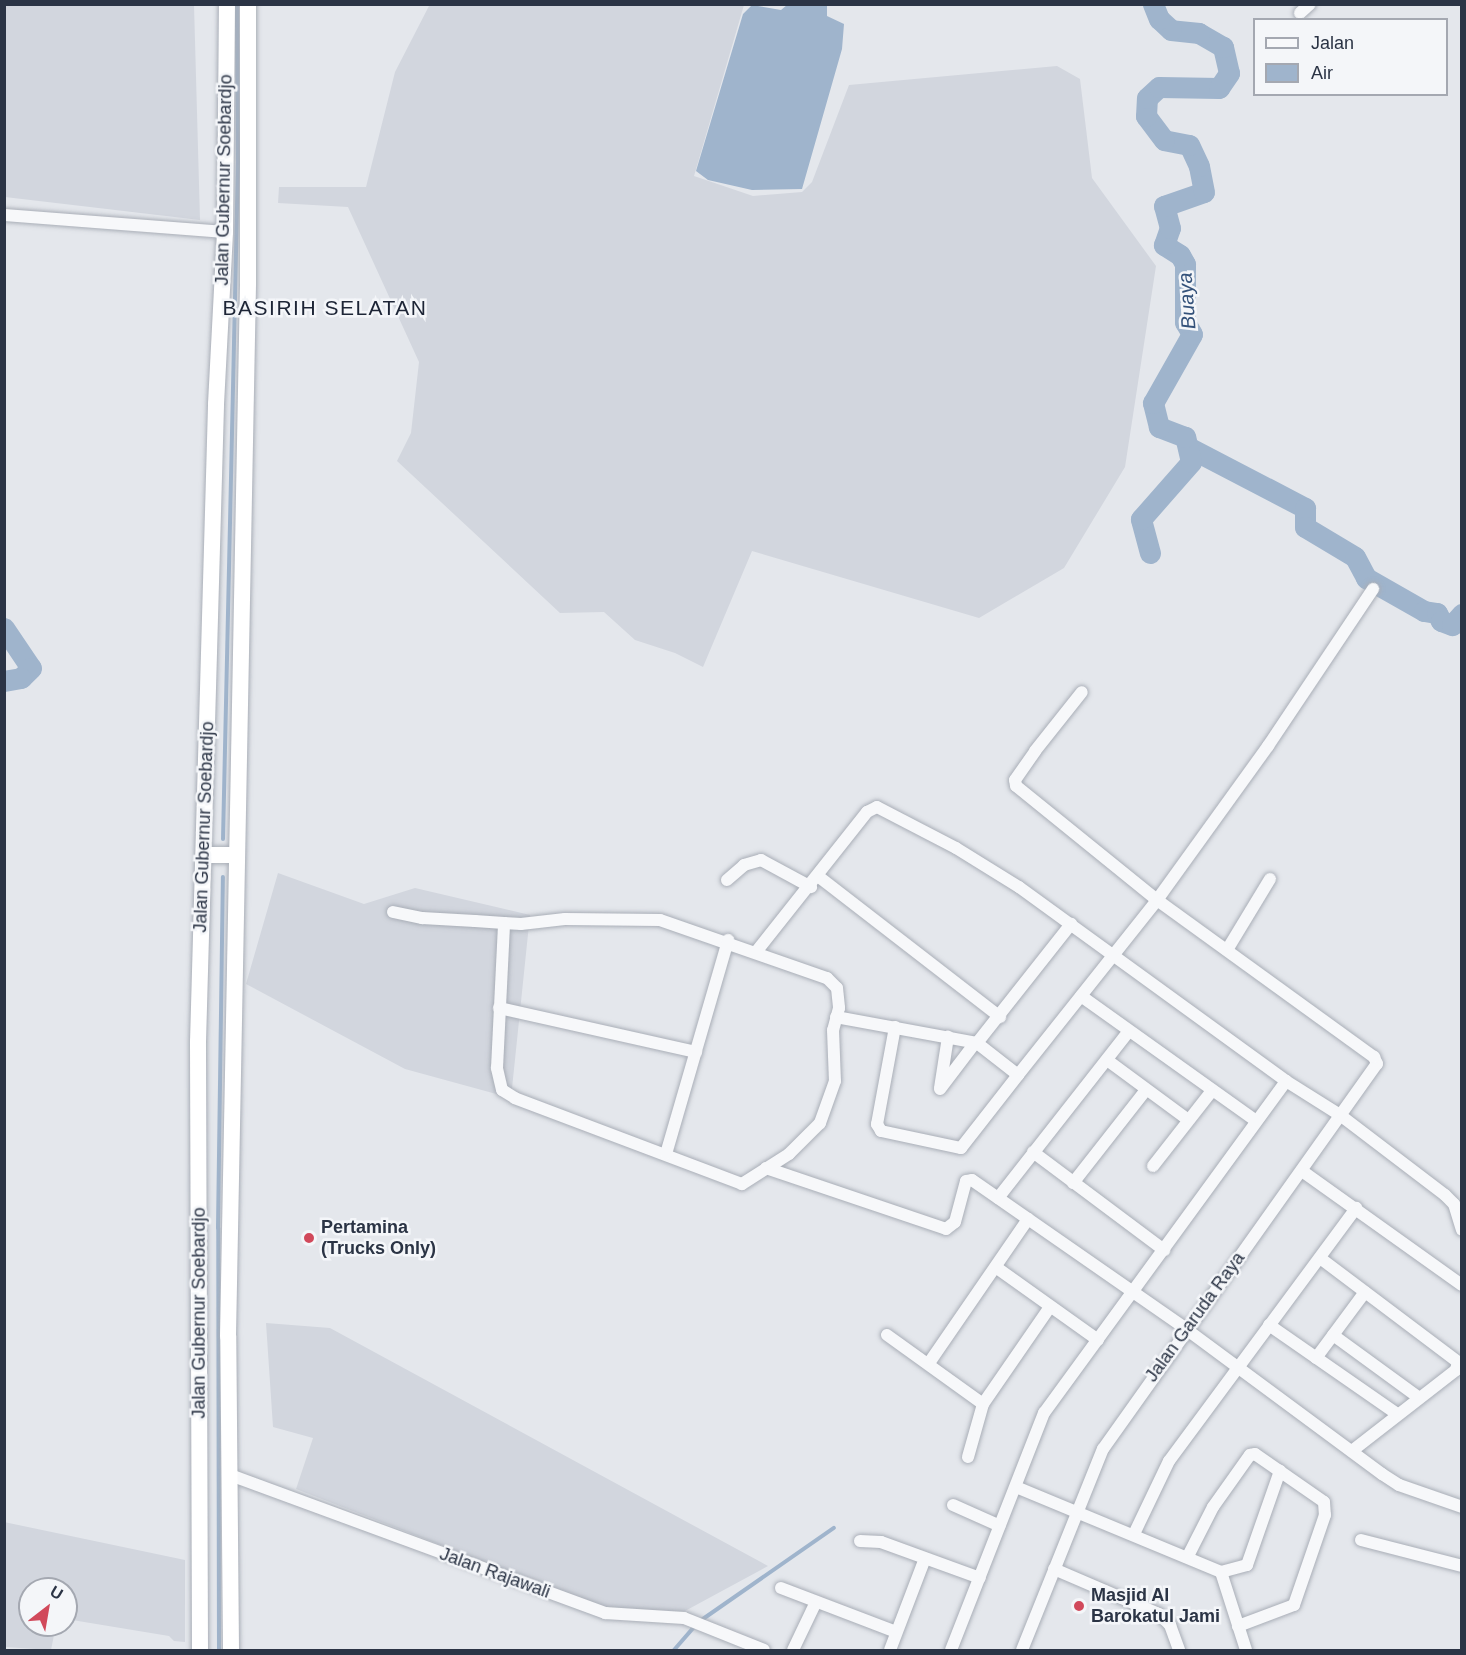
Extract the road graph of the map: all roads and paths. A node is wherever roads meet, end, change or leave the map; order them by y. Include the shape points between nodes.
1 (227, 4) edge
2 (248, 4) edge
3 (1310, 4) edge
4 (1300, 13) dead end
5 (4, 215) edge
6 (225, 232) junction
7 (1373, 589) dead end
8 (1082, 692) dead end
9 (204, 855) junction
10 (236, 855) junction
11 (1270, 879) dead end
12 (727, 880) dead end
13 (815, 882) junction
14 (1157, 900) junction
15 (393, 912) dead end
16 (504, 923) junction
17 (1071, 924) junction
18 (728, 940) junction
19 (1227, 950) junction
20 (756, 952) junction
21 (1113, 954) junction
22 (1081, 996) junction
23 (499, 1008) junction
24 (836, 1017) junction
25 (1000, 1017) junction
26 (896, 1027) junction
27 (1128, 1032) junction
28 (948, 1037) junction
29 (976, 1043) junction
30 (696, 1052) junction
31 (1107, 1060) junction
32 (1018, 1075) junction
33 (1286, 1081) junction
34 (1146, 1090) junction
35 (1211, 1092) junction
36 (1340, 1115) junction
37 (1187, 1119) junction
38 (1256, 1121) junction
39 (1033, 1152) junction
40 (666, 1154) junction
41 (1153, 1166) dead end
42 (766, 1168) junction
43 (1302, 1171) junction
44 (1073, 1182) junction
45 (998, 1198) junction
46 (1356, 1208) junction
47 (1459, 1213) edge
48 (1028, 1219) junction
49 (1461, 1230) edge
50 (1164, 1250) junction
51 (1320, 1258) junction
52 (997, 1268) junction
53 (1461, 1285) edge
54 (1132, 1292) junction
55 (1365, 1292) junction
56 (1050, 1307) junction
57 (1269, 1325) junction
58 (1186, 1329) junction
59 (887, 1335) dead end
60 (1333, 1335) junction
61 (1098, 1340) junction
62 (1316, 1358) junction
63 (929, 1363) junction
64 (1238, 1367) junction
65 (1418, 1396) junction
66 (983, 1404) junction
67 (1397, 1414) junction
68 (1352, 1451) junction
69 (968, 1457) dead end
70 (1280, 1471) junction
71 (230, 1475) junction
72 (1016, 1487) junction
73 (953, 1505) dead end
74 (1461, 1507) edge
75 (1077, 1511) junction
76 (1000, 1526) junction
77 (1134, 1534) junction
78 (1361, 1540) dead end
79 (860, 1541) dead end
80 (1188, 1556) junction
81 (924, 1561) junction
82 (1461, 1566) edge
83 (1054, 1569) junction
84 (1221, 1572) junction
85 (980, 1578) junction
86 (781, 1588) dead end
87 (816, 1602) junction
88 (1238, 1626) junction
89 (896, 1632) junction
90 (200, 1650) edge
91 (231, 1650) edge
92 (764, 1650) edge
93 (793, 1650) edge
94 (890, 1650) edge
95 (951, 1650) edge
96 (1022, 1650) edge
97 (1179, 1650) edge
98 (1246, 1650) edge

1 - 6 highway, Jalan Gubernur Soebardjo
2 - 10 highway, Jalan Gubernur Soebardjo via 248,284
3 - 4 street
5 - 6 street
6 - 9 highway, Jalan Gubernur Soebardjo via 216,404
7 - 14 street via 1268,746
8 - 14 street via 1035,751 1015,780 1016,786
9 - 10 highway
9 - 90 highway, Jalan Gubernur Soebardjo via 198,1042
10 - 71 highway, Jalan Gubernur Soebardjo via 228,1336
11 - 19 street
12 - 13 street via 744,865 761,860
13 - 17 street via 867,812 877,807 978,860
13 - 20 street
13 - 25 street via 890,928
14 - 19 street
14 - 21 street
15 - 16 street via 422,918
16 - 18 street via 635,917 660,920
16 - 23 street
17 - 21 street
17 - 25 street
18 - 20 street
18 - 30 street
19 - 36 street, Jalan Garuda Raya via 1376,1060 1376,1067
20 - 24 street via 833,982 839,996
21 - 22 street
21 - 33 street
22 - 27 street
22 - 32 street
23 - 30 street
23 - 40 street via 497,1068 502,1090
24 - 26 street
24 - 42 street via 835,1081 828,1107 809,1138
25 - 29 street
26 - 28 street
26 - 32 street via 878,1125 881,1131 961,1148
27 - 31 street
27 - 35 street
28 - 29 street
28 - 29 street via 940,1089
29 - 32 street
30 - 40 street
31 - 34 street
31 - 39 street
33 - 36 street
33 - 38 street
34 - 37 street
34 - 44 street
35 - 37 street
35 - 38 street
36 - 43 street, Jalan Garuda Raya
36 - 47 street via 1445,1195
37 - 41 street
38 - 50 street
39 - 44 street
39 - 45 street
40 - 42 street via 733,1183 748,1183
42 - 45 street via 943,1229 955,1222 968,1180
43 - 46 street
43 - 58 street, Jalan Garuda Raya
44 - 50 street
45 - 48 street
46 - 51 street
46 - 53 street
47 - 49 street
48 - 52 street
48 - 54 street
50 - 54 street
51 - 55 street
51 - 57 street
52 - 56 street
52 - 63 street
54 - 58 street
54 - 61 street
55 - 60 street
55 - 65 street via 1457,1359 1456,1370
56 - 61 street
56 - 66 street
57 - 62 street
57 - 64 street
58 - 64 street
58 - 75 street, Jalan Garuda Raya via 1103,1449
59 - 63 street
60 - 62 street
60 - 65 street
61 - 72 street via 1044,1413
62 - 67 street
63 - 66 street
64 - 68 street
64 - 77 street via 1159,1475
65 - 67 street
66 - 69 street
67 - 68 street
68 - 74 street via 1399,1485
70 - 80 street via 1255,1454 1245,1459 1213,1507
70 - 84 street via 1247,1565
70 - 88 street via 1321,1499 1325,1515 1294,1605
71 - 91 highway, Jalan Gubernur Soebardjo
71 - 92 street, Jalan Rajawali via 605,1613 684,1618
72 - 75 street
72 - 76 street
73 - 76 street
75 - 77 street
75 - 83 street, Jalan Garuda Raya
76 - 85 street
77 - 80 street
78 - 82 street
79 - 81 street via 881,1542
80 - 84 street
81 - 85 street
81 - 89 street
83 - 96 street, Jalan Garuda Raya
83 - 97 street via 1159,1614 1170,1625
84 - 88 street
85 - 95 street
86 - 87 street
87 - 89 street
87 - 93 street
88 - 98 street
89 - 94 street

